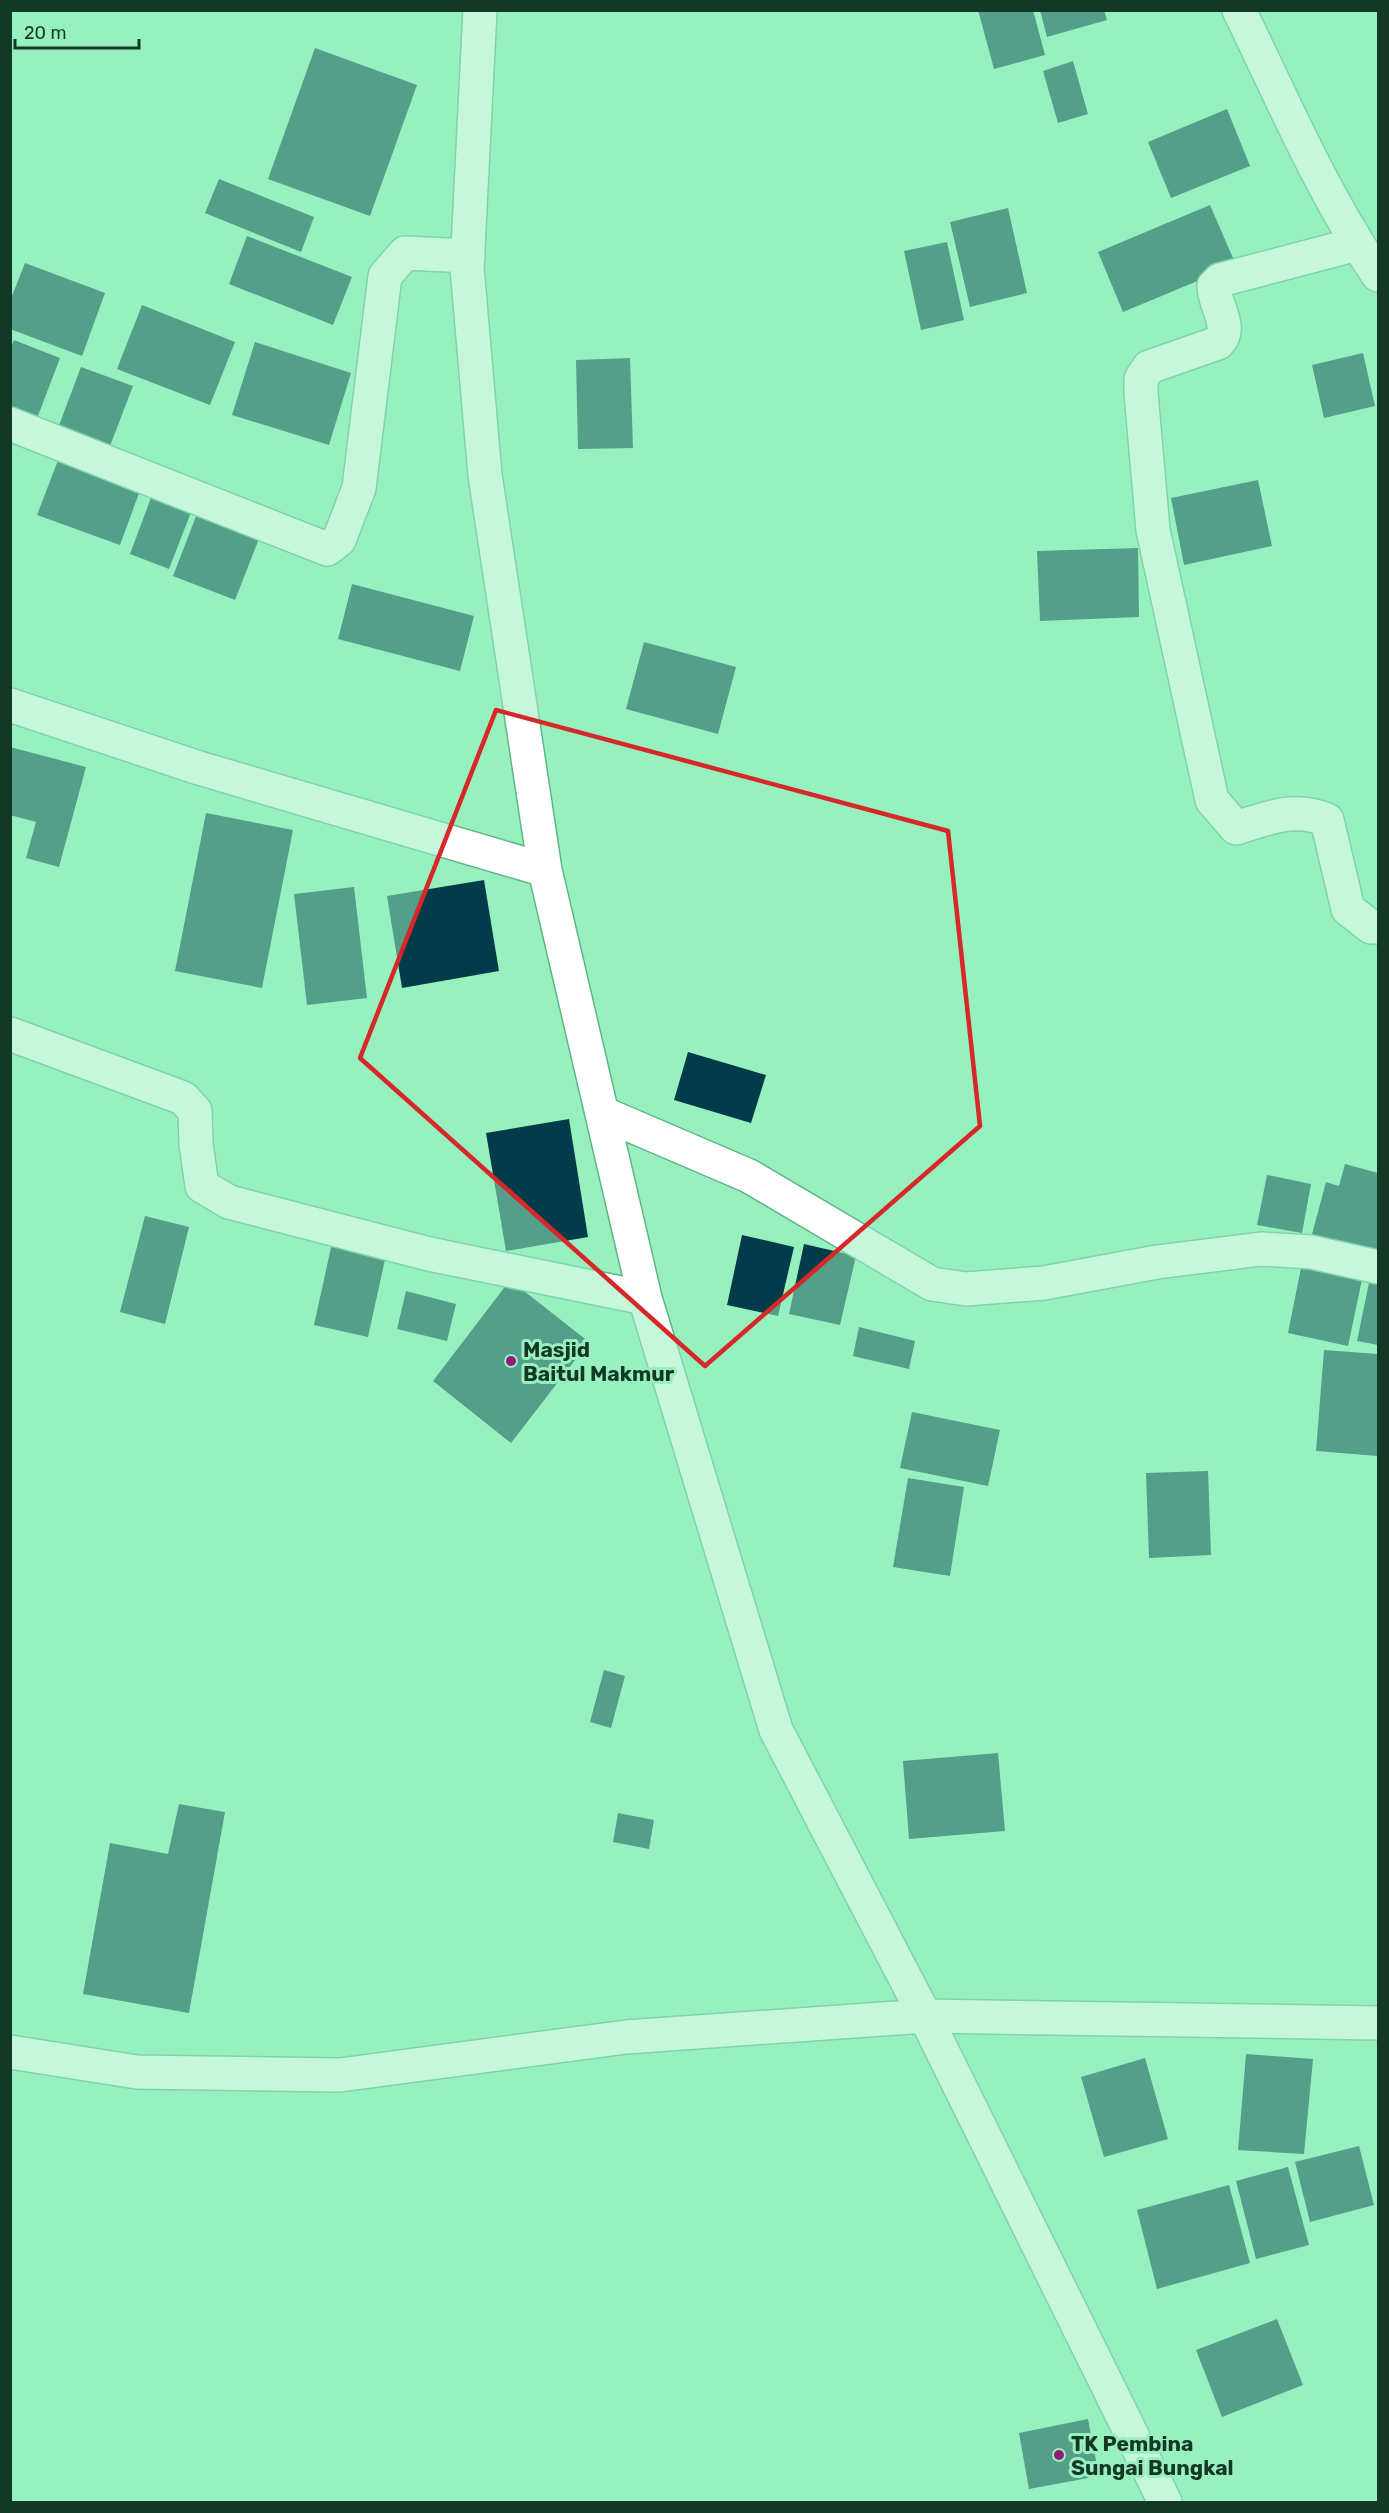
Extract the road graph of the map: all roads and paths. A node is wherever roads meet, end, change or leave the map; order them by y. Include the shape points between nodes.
1 (480, 10) edge
2 (1239, 10) edge
3 (1357, 244) junction
4 (468, 256) junction
5 (1378, 275) edge
6 (10, 424) edge
7 (10, 705) edge
8 (544, 870) junction
9 (1378, 927) edge
10 (10, 1034) edge
11 (602, 1113) junction
12 (1378, 1267) edge
13 (645, 1298) junction
14 (926, 2016) junction
15 (1378, 2023) edge
16 (10, 2052) edge
17 (1165, 2502) edge

1 - 4 street
2 - 3 street
3 - 5 street
3 - 9 street via 1220,280 1214,286 1214,296 1226,329 1225,337 1218,343 1149,367 1141,379 1141,393 1153,530 1212,800 1236,828 1285,814 1310,813 1327,820 1348,909 1371,927
4 - 6 street via 405,253 385,276 359,488 339,540 327,549
4 - 8 street via 485,475
7 - 8 street via 199,768
8 - 11 street
10 - 13 street via 183,1098 195,1111 202,1186 229,1202 429,1254
11 - 12 street via 749,1176 932,1284 966,1289 1044,1283 1157,1262 1261,1249 1311,1252
11 - 13 street
13 - 14 street via 776,1730
14 - 15 street
14 - 16 street via 626,2037 340,2075 137,2072
14 - 17 street

